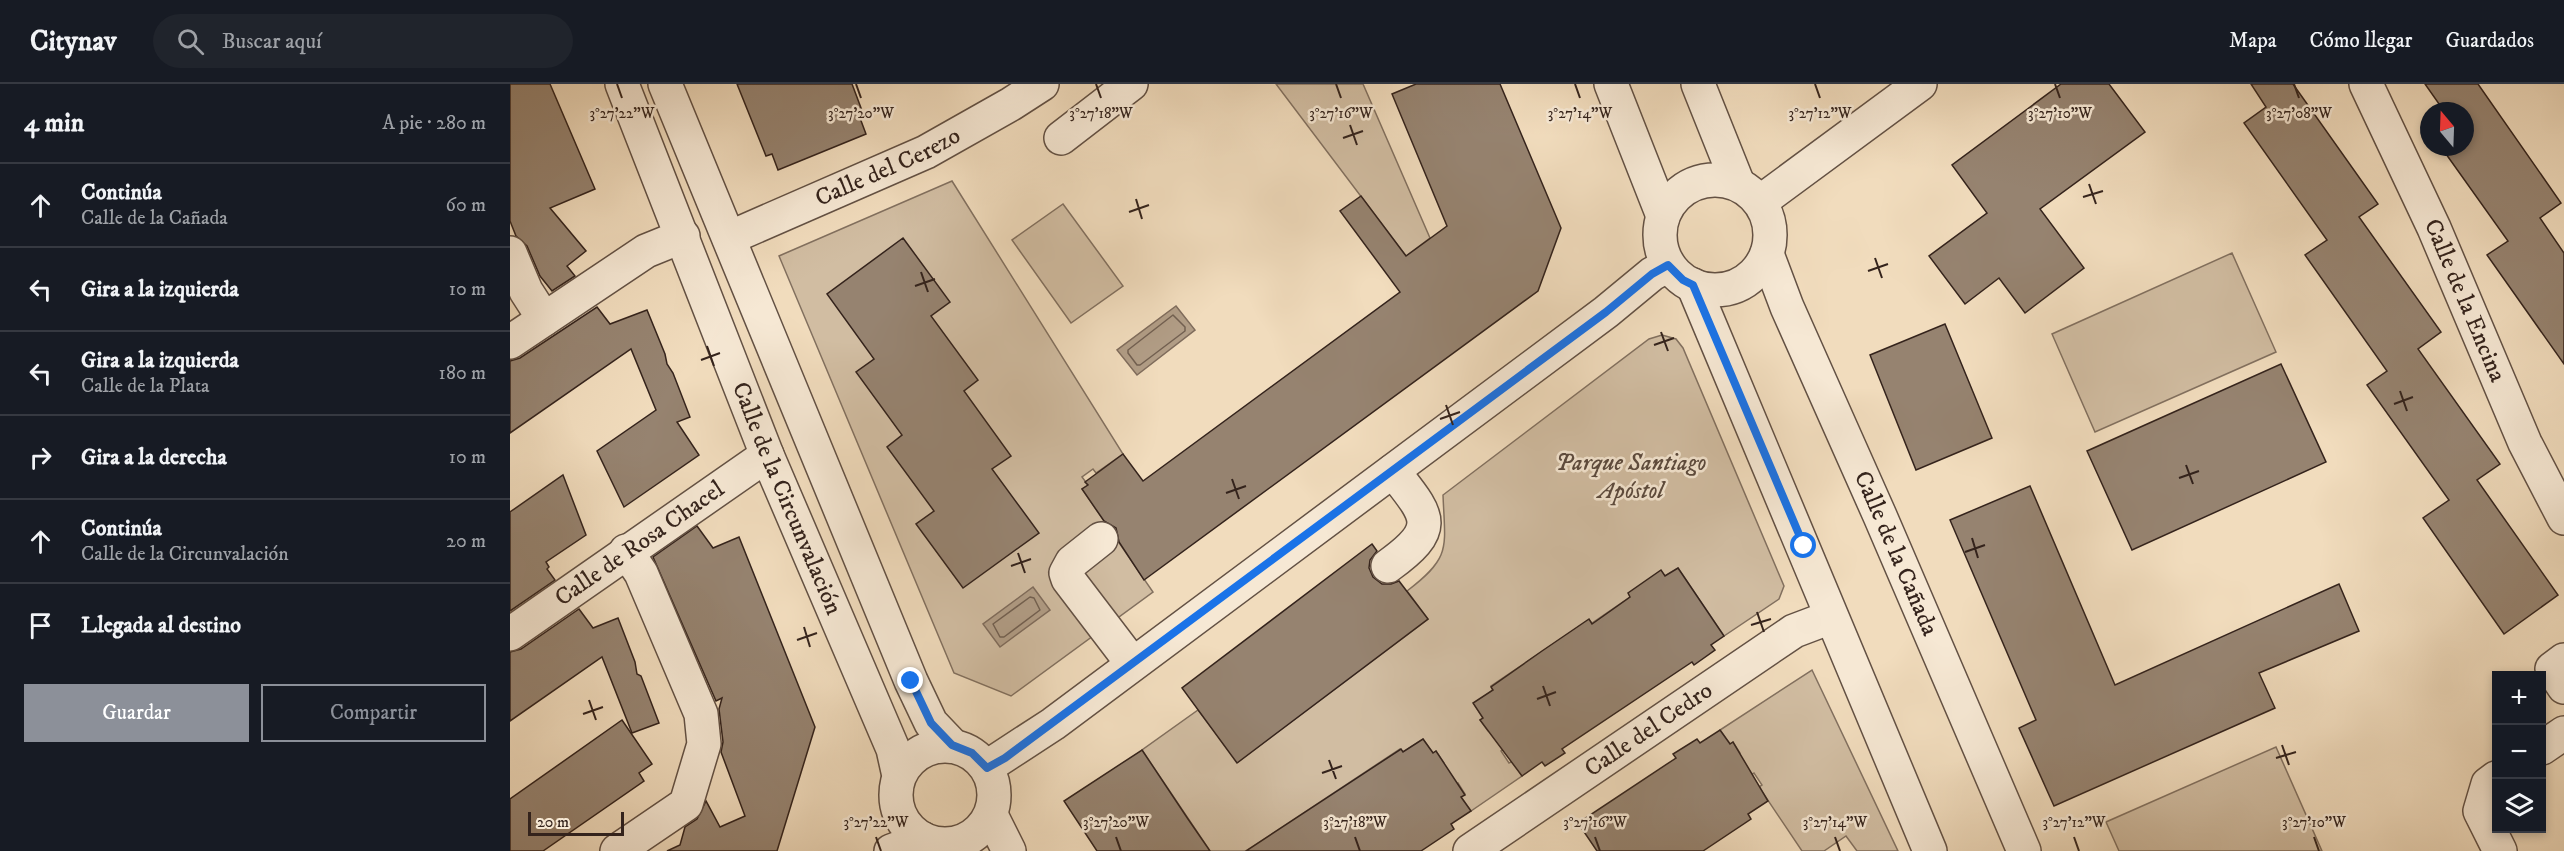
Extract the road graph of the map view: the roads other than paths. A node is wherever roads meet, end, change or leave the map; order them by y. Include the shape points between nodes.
1 (622, 84) edge
2 (665, 84) edge
3 (1042, 84) edge
4 (1131, 84) edge
5 (1611, 84) edge
6 (1698, 84) edge
7 (1920, 84) edge
8 (2366, 84) edge
9 (1061, 138) dead end
10 (1749, 193) junction
11 (1663, 216) junction
12 (683, 236) junction
13 (729, 238) junction
14 (510, 253) edge
15 (1767, 254) junction
16 (1680, 275) junction
17 (544, 319) junction
18 (510, 342) edge
19 (767, 455) junction
20 (1393, 471) junction
21 (2564, 518) edge
22 (1101, 539) dead end
23 (626, 551) junction
24 (1388, 566) dead end
25 (1831, 617) junction
26 (510, 634) edge
27 (2564, 660) edge
28 (1132, 663) junction
29 (2564, 687) edge
30 (2564, 733) edge
31 (952, 745) junction
32 (2546, 745) edge
33 (987, 768) junction
34 (899, 776) junction
35 (2495, 779) edge
36 (991, 815) junction
37 (937, 845) edge
38 (617, 851) edge
39 (891, 851) edge
40 (1009, 851) edge
41 (1470, 851) edge
42 (1930, 851) edge
43 (2024, 851) edge
44 (2500, 851) edge

1 - 12 street, Calle de la Circunvalación
2 - 13 street, Calle de la Circunvalación
3 - 13 street, Calle del Cerezo via 926,152
4 - 9 street
5 - 11 street
6 - 10 street
7 - 10 street
8 - 21 street, Calle de la Encina via 2434,228 2525,443
10 - 11 street via 1720,180 1702,181 1672,200
10 - 15 street via 1768,218 1771,236
11 - 16 street via 1662,249
12 - 17 street via 646,252
12 - 19 street, Calle de la Circunvalación
13 - 31 street, Calle de la Circunvalación via 911,681 931,723
14 - 17 street via 526,291
15 - 16 street via 1760,268 1736,286 1722,290 1707,289
15 - 43 street, Calle de la Cañada
16 - 20 street via 1652,274
16 - 25 street via 1804,546
17 - 18 street
19 - 23 street, Calle de Rosa Chacel
19 - 34 street, Calle de la Circunvalación via 893,748
20 - 24 street via 1426,520 1422,534 1409,550
20 - 28 street
22 - 28 street via 1072,562 1066,573
23 - 26 street, Calle de Rosa Chacel
23 - 38 street via 641,573 701,714 704,744 686,804
25 - 41 street, Calle del Cedro via 1794,631
25 - 42 street
27 - 29 street via 2552,669
28 - 33 street via 1053,724
30 - 32 street
31 - 33 street via 972,753
31 - 34 street via 930,747 911,758
33 - 36 street via 995,799
34 - 37 street via 895,795 898,812 908,828
35 - 44 street via 2488,784 2480,811
36 - 37 street via 978,832 961,842
36 - 40 street
37 - 39 street

